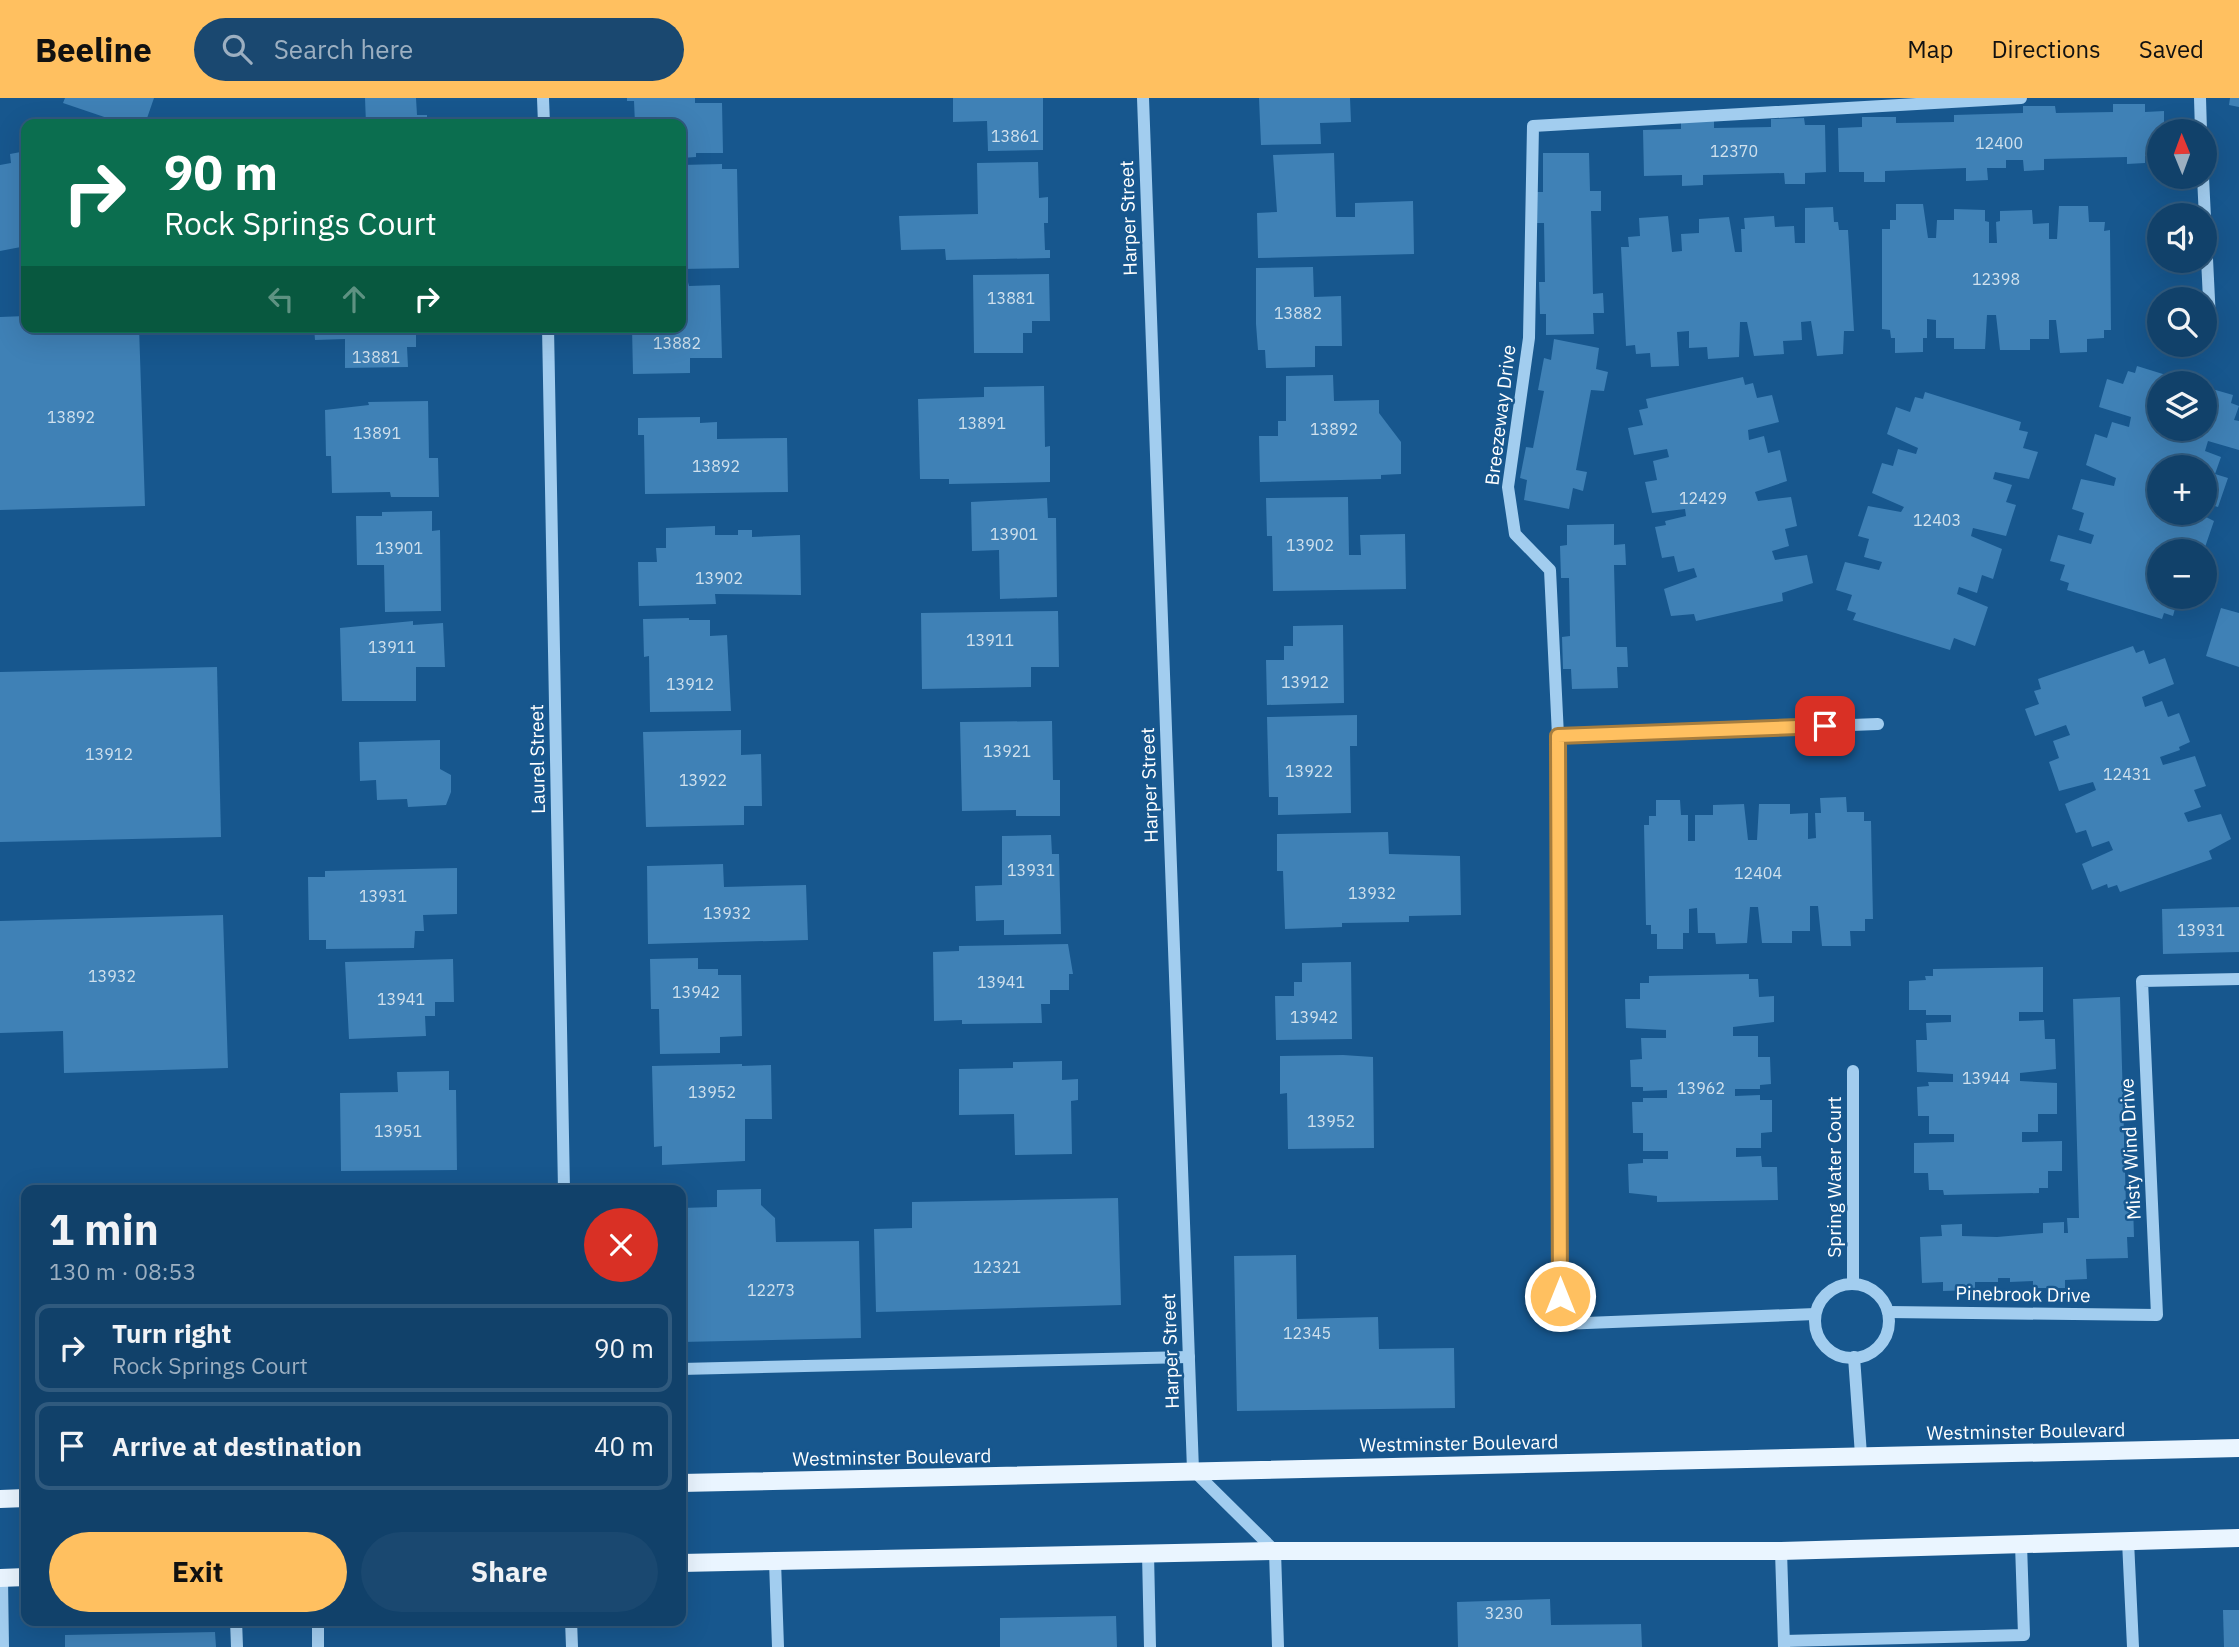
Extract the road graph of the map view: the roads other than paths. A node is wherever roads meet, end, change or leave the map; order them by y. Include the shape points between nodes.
1 (543, 98) edge
2 (1143, 98) edge
3 (2021, 98) edge
4 (2200, 98) edge
5 (544, 119) edge
6 (2201, 119) edge
7 (2204, 189) edge
8 (2208, 287) edge
9 (548, 333) edge
10 (1878, 724) dead end
11 (1558, 736) junction
12 (2239, 979) edge
13 (1853, 1071) dead end
14 (565, 1185) edge
15 (1853, 1284) junction
16 (1888, 1312) junction
17 (1815, 1314) junction
18 (2157, 1314) joint
19 (1189, 1357) junction
20 (1854, 1357) junction
21 (686, 1369) edge
22 (2239, 1448) edge
23 (1861, 1455) junction
24 (1194, 1470) junction
25 (686, 1483) edge
26 (21, 1498) edge
27 (0, 1499) edge
28 (2239, 1538) edge
29 (2127, 1541) junction
30 (2021, 1544) junction
31 (1275, 1550) junction
32 (1781, 1551) junction
33 (1148, 1553) junction
34 (775, 1561) junction
35 (686, 1563) edge
36 (21, 1577) edge
37 (1, 1578) edge
38 (236, 1626) edge
39 (318, 1626) edge
40 (571, 1626) edge
41 (2012, 1642) edge
42 (1788, 1643) edge
43 (3, 1647) edge
44 (237, 1647) edge
45 (318, 1647) edge
46 (572, 1647) edge
47 (778, 1647) edge
48 (1150, 1647) edge
49 (1278, 1647) edge
50 (2133, 1647) edge

1 - 5 street
2 - 19 street, Harper Street
3 - 11 street, Breezeway Drive via 1533,126 1529,338 1508,487 1515,534 1550,570
4 - 6 street
7 - 8 street
9 - 14 street, Laurel Street
10 - 11 street
11 - 17 street, Breezeway Drive via 1561,1324
12 - 18 street, Misty Wind Drive via 2142,981
13 - 15 street, Spring Water Court
15 - 16 street via 1875,1292
15 - 17 street via 1833,1289
16 - 18 street, Pinebrook Drive
16 - 20 street via 1885,1337 1878,1347
17 - 20 street via 1824,1345 1833,1353
19 - 21 street
19 - 24 street, Harper Street
20 - 23 street
22 - 23 main road, Westminster Boulevard
23 - 24 main road, Westminster Boulevard
24 - 25 main road, Westminster Boulevard
24 - 31 street
26 - 27 main road
28 - 29 main road
29 - 30 main road
29 - 50 street
30 - 32 main road
30 - 41 street via 2024,1635
31 - 32 main road
31 - 33 main road
31 - 49 street
32 - 42 street
33 - 34 main road
33 - 48 street
34 - 35 main road
34 - 47 street
36 - 37 main road
37 - 43 street
38 - 44 street
39 - 45 street
40 - 46 street
41 - 42 street via 1965,1637

